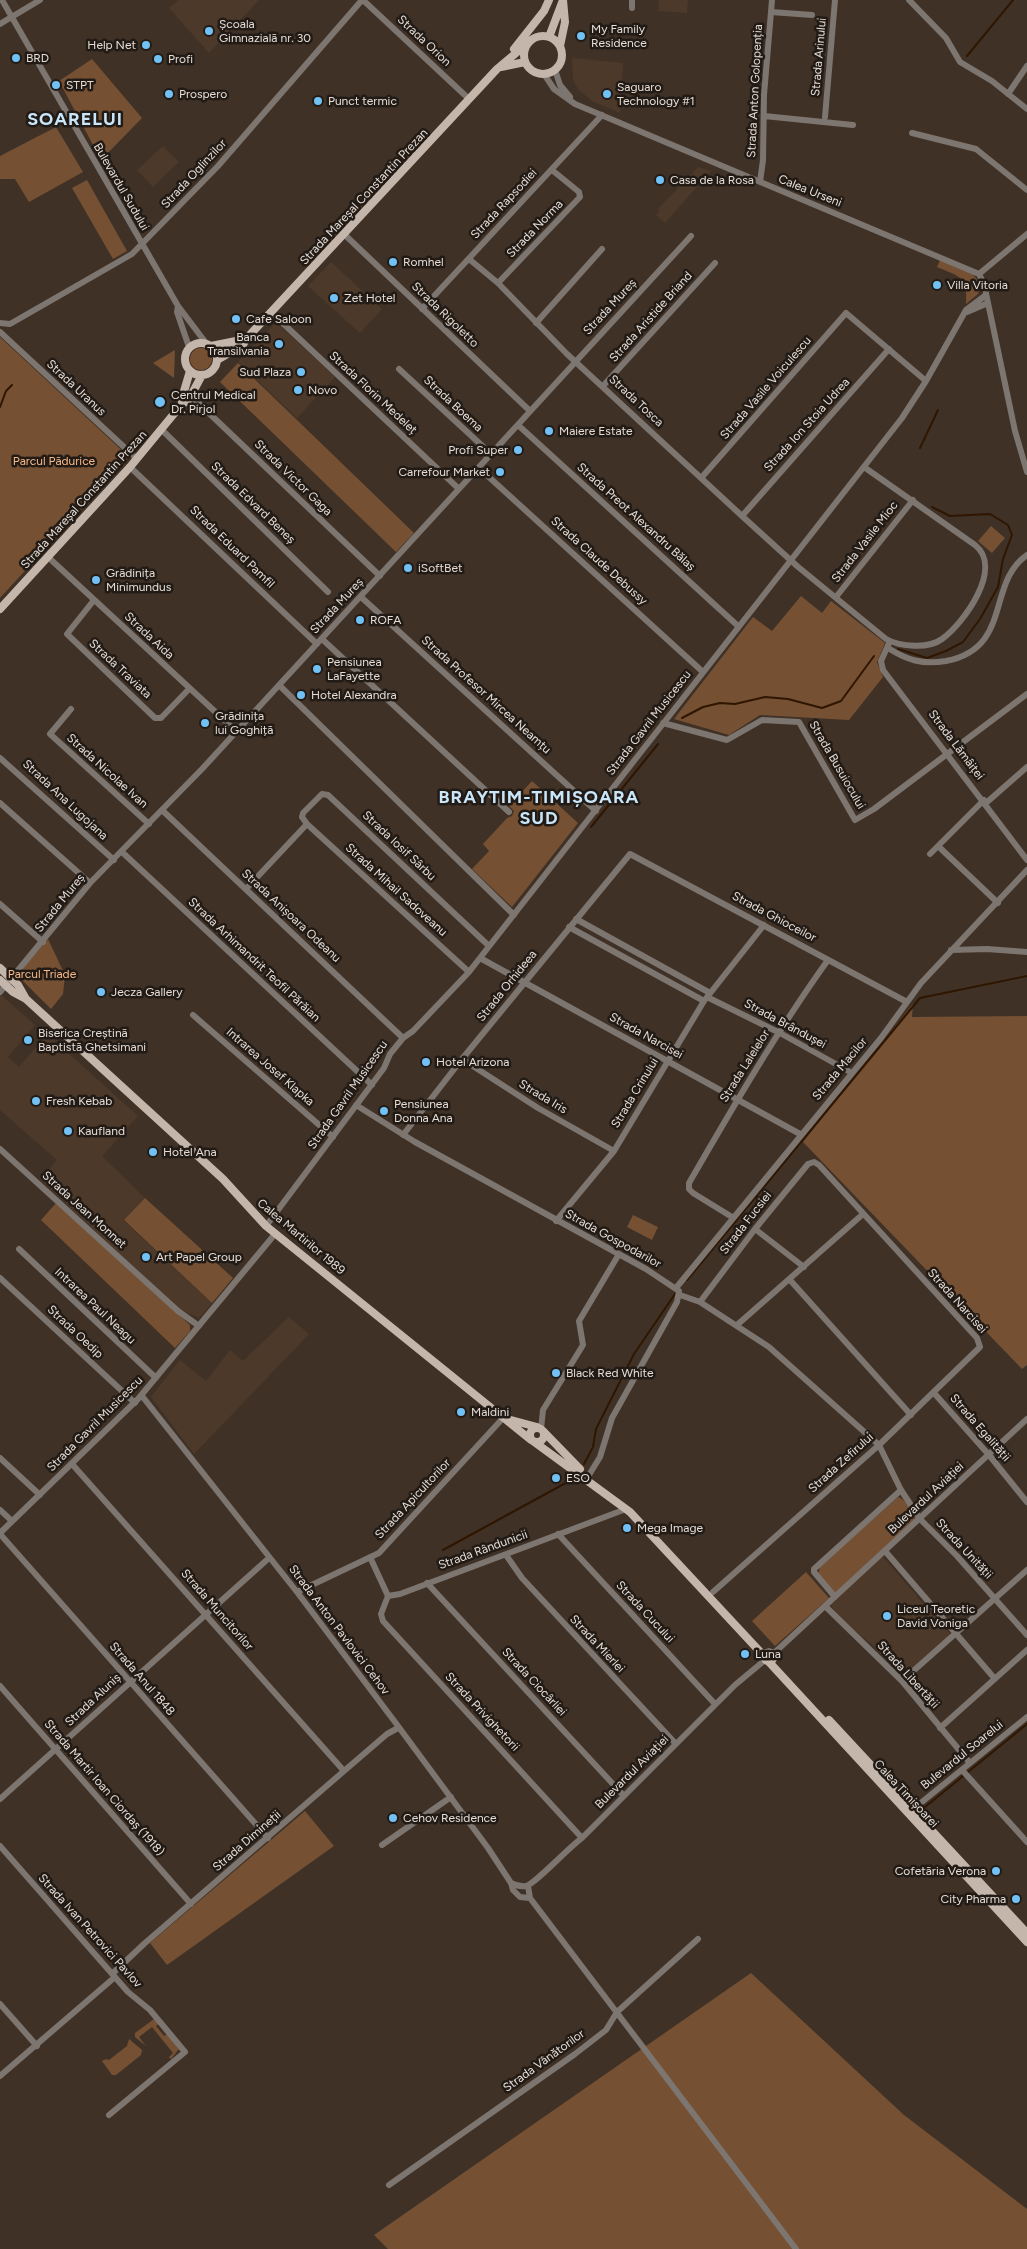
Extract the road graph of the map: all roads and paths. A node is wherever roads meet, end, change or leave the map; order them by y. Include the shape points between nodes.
1 (2, 0) edge
2 (40, 0) edge
3 (363, 0) edge
4 (549, 0) edge
5 (563, 0) edge
6 (632, 0) edge
7 (772, 0) edge
8 (835, 0) edge
9 (909, 0) edge
10 (632, 8) dead end
11 (771, 12) junction
12 (812, 15) dead end
13 (11, 17) junction
14 (0, 24) edge
15 (549, 37) junction
16 (528, 43) junction
17 (560, 46) junction
18 (526, 62) junction
19 (1027, 66) edge
20 (498, 68) junction
21 (555, 70) junction
22 (544, 74) junction
23 (1008, 94) junction
24 (469, 99) junction
25 (575, 104) junction
26 (1027, 109) edge
27 (602, 115) junction
28 (764, 116) junction
29 (825, 117) dead end
30 (853, 125) dead end
31 (912, 133) dead end
32 (552, 170) junction
33 (760, 182) junction
34 (1027, 190) edge
35 (1027, 234) edge
36 (345, 235) junction
37 (691, 236) dead end
38 (142, 245) junction
39 (602, 249) dead end
40 (469, 259) junction
41 (715, 263) dead end
42 (979, 274) junction
43 (498, 283) junction
44 (986, 295) junction
45 (988, 303) junction
46 (178, 306) junction
47 (422, 309) junction
48 (272, 313) junction
49 (962, 316) junction
50 (0, 323) edge
51 (536, 323) junction
52 (10, 324) junction
53 (0, 332) edge
54 (6, 337) junction
55 (246, 339) junction
56 (208, 344) junction
57 (189, 347) junction
58 (889, 349) junction
59 (217, 360) junction
60 (575, 361) junction
61 (399, 369) dead end
62 (190, 371) junction
63 (202, 375) junction
64 (926, 381) junction
65 (603, 386) junction
66 (191, 396) junction
67 (182, 404) junction
68 (530, 412) junction
69 (518, 425) junction
70 (162, 430) junction
71 (491, 454) junction
72 (1024, 458) edge
73 (137, 460) junction
74 (864, 466) junction
75 (130, 467) junction
76 (479, 468) junction
77 (1027, 472) edge
78 (702, 477) junction
79 (459, 489) junction
80 (913, 500) junction
81 (742, 516) junction
82 (1027, 555) edge
83 (48, 557) junction
84 (790, 559) junction
85 (380, 576) junction
86 (328, 592) dead end
87 (361, 596) junction
88 (836, 597) junction
89 (94, 600) junction
90 (0, 609) edge
91 (738, 626) junction
92 (320, 641) junction
93 (889, 645) junction
94 (703, 672) junction
95 (279, 686) junction
96 (189, 689) junction
97 (1027, 694) edge
98 (71, 709) dead end
99 (663, 723) junction
100 (236, 731) junction
101 (948, 752) junction
102 (0, 758) edge
103 (1027, 767) edge
104 (985, 801) junction
105 (0, 803) edge
106 (162, 811) junction
107 (596, 811) junction
108 (508, 812) dead end
109 (149, 824) junction
110 (307, 824) junction
111 (938, 846) junction
112 (122, 852) junction
113 (630, 854) joint
114 (930, 854) dead end
115 (114, 860) junction
116 (1027, 860) edge
117 (1027, 870) edge
118 (90, 884) junction
119 (246, 889) junction
120 (998, 903) junction
121 (0, 904) edge
122 (514, 915) junction
123 (576, 919) junction
124 (764, 925) junction
125 (570, 928) junction
126 (42, 942) junction
127 (489, 946) junction
128 (951, 950) junction
129 (1027, 952) edge
130 (480, 958) junction
131 (828, 960) junction
132 (0, 968) edge
133 (469, 972) junction
134 (12, 979) junction
135 (525, 982) junction
136 (2, 986) edge
137 (707, 997) junction
138 (26, 999) junction
139 (906, 1002) junction
140 (193, 1015) dead end
141 (780, 1033) junction
142 (403, 1038) junction
143 (462, 1059) junction
144 (668, 1061) junction
145 (852, 1073) junction
146 (372, 1084) junction
147 (738, 1099) junction
148 (356, 1105) junction
149 (800, 1134) junction
150 (403, 1135) junction
151 (333, 1137) junction
152 (0, 1149) edge
153 (614, 1151) junction
154 (814, 1162) joint
155 (863, 1214) junction
156 (732, 1217) junction
157 (556, 1221) junction
158 (266, 1226) junction
159 (754, 1229) junction
160 (276, 1234) junction
161 (19, 1249) dead end
162 (618, 1254) junction
163 (804, 1267) junction
164 (0, 1278) edge
165 (790, 1280) junction
166 (678, 1290) junction
167 (700, 1302) junction
168 (737, 1325) junction
169 (199, 1326) junction
170 (980, 1346) joint
171 (156, 1378) junction
172 (934, 1393) junction
173 (142, 1396) junction
174 (135, 1403) junction
175 (911, 1415) junction
176 (506, 1418) junction
177 (1027, 1419) edge
178 (540, 1429) junction
179 (532, 1440) junction
180 (878, 1445) junction
181 (989, 1455) junction
182 (0, 1458) edge
183 (72, 1464) junction
184 (588, 1477) junction
185 (901, 1490) junction
186 (40, 1495) junction
187 (1027, 1502) edge
188 (626, 1509) junction
189 (0, 1510) edge
190 (920, 1519) junction
191 (12, 1521) junction
192 (0, 1534) edge
193 (558, 1534) junction
194 (885, 1551) junction
195 (506, 1555) junction
196 (370, 1557) junction
197 (269, 1558) junction
198 (1027, 1570) edge
199 (427, 1583) junction
200 (297, 1592) junction
201 (713, 1592) junction
202 (388, 1596) junction
203 (835, 1597) junction
204 (995, 1599) junction
205 (825, 1606) junction
206 (206, 1613) junction
207 (956, 1634) junction
208 (1027, 1635) edge
209 (1027, 1650) edge
210 (769, 1657) junction
211 (995, 1678) junction
212 (130, 1681) junction
213 (902, 1681) junction
214 (0, 1686) edge
215 (716, 1704) junction
216 (1027, 1717) edge
217 (398, 1728) junction
218 (940, 1728) junction
219 (676, 1744) junction
220 (56, 1750) junction
221 (970, 1763) junction
222 (344, 1771) junction
223 (965, 1772) junction
224 (624, 1796) junction
225 (451, 1797) junction
226 (0, 1799) edge
227 (912, 1810) junction
228 (268, 1838) junction
229 (582, 1838) junction
230 (1027, 1842) edge
231 (382, 1845) dead end
232 (0, 1846) edge
233 (511, 1883) junction
234 (528, 1886) junction
235 (530, 1898) junction
236 (191, 1904) junction
237 (1027, 1933) edge
238 (698, 1939) dead end
239 (1027, 1942) edge
240 (114, 1976) junction
241 (0, 2004) edge
242 (617, 2012) junction
243 (37, 2046) junction
244 (0, 2076) edge
245 (109, 2115) dead end
246 (389, 2185) dead end
247 (796, 2249) edge

1 - 13 street, Bulevardul Sudului
2 - 13 street
3 - 24 street, Strada Orion
3 - 38 street, Strada Oglinzilor via 185,202
4 - 20 main road via 544,11
5 - 15 main road
5 - 17 main road via 565,22
6 - 10 street
7 - 11 street, Strada Anton Golopenția
8 - 29 street, Strada Arinului
9 - 23 street via 946,38 960,62
11 - 12 street
11 - 28 street, Strada Anton Golopenția
13 - 14 street
13 - 38 street, Bulevardul Sudului
15 - 16 main road via 538,37
15 - 17 main road
16 - 18 main road via 524,56
16 - 20 main road, Strada Mareșal Constantin Prezan
17 - 21 main road via 562,58
18 - 20 main road
18 - 22 main road via 535,72
19 - 23 street
20 - 24 main road, Strada Mareșal Constantin Prezan
21 - 22 main road
21 - 25 street via 560,85
22 - 25 street, Calea Urseni via 554,89
23 - 26 street
24 - 36 main road, Strada Mareșal Constantin Prezan
25 - 27 street, Calea Urseni
27 - 32 street, Strada Rapsodiei
27 - 33 street, Calea Urseni
28 - 30 street
28 - 33 street, Strada Anton Golopenția
31 - 34 street via 976,149
32 - 40 street, Strada Rapsodiei
32 - 43 street, Strada Norma via 579,192 580,197
33 - 42 street, Calea Urseni
35 - 42 street
36 - 47 street, Strada Rigoletto
36 - 48 main road, Strada Mareșal Constantin Prezan
37 - 60 street, Strada Mureș
38 - 46 street, Bulevardul Sudului
38 - 52 street, Strada Oglinzilor via 90,280
39 - 51 street
40 - 43 street, Strada Tosca
40 - 47 street, Strada Rapsodiei
41 - 65 street, Strada Aristide Briand
42 - 44 street
43 - 51 street, Strada Tosca
44 - 45 street
44 - 49 street, Strada Gavril Musicescu via 969,306
45 - 49 street via 972,308
45 - 72 street
46 - 56 street, Bulevardul Sudului
46 - 57 street, Bulevardul Sudului via 177,312
47 - 68 street, Strada Rigoletto
48 - 55 main road, Strada Mareșal Constantin Prezan
48 - 79 street, Strada Florin Medeleț
49 - 64 street, Strada Gavril Musicescu
50 - 52 street
51 - 60 street, Strada Tosca
52 - 54 street
53 - 54 street, Strada Uranus
54 - 73 street, Strada Uranus
55 - 56 main road
55 - 59 main road, Strada Mareșal Constantin Prezan via 243,345
56 - 57 main road via 197,343
56 - 59 main road
57 - 62 main road via 184,356
58 - 64 street
58 - 78 street, Strada Vasile Voiculescu via 846,312
58 - 81 street, Strada Ion Stoia Udrea
59 - 63 main road via 214,369
60 - 65 street, Strada Tosca
60 - 68 street, Strada Mureș
61 - 71 street, Strada Boema
62 - 63 main road
62 - 67 main road, Strada Mareșal Constantin Prezan
63 - 66 main road, Strada Mareșal Constantin Prezan
64 - 74 street, Strada Gavril Musicescu
65 - 78 street, Strada Tosca
66 - 67 main road, Strada Mareșal Constantin Prezan
66 - 85 street, Strada Victor Gaga
67 - 70 main road, Strada Mareșal Constantin Prezan
68 - 69 street, Strada Mureș
69 - 71 street, Strada Mureș
69 - 91 street, Strada Preot Alexandru Bălaș
70 - 73 main road, Strada Mareșal Constantin Prezan
70 - 86 street, Strada Edvard Beneș
71 - 76 street, Strada Mureș
72 - 77 street
73 - 75 main road, Strada Mareșal Constantin Prezan
74 - 80 street
74 - 84 street, Strada Gavril Musicescu
75 - 83 main road, Strada Mareșal Constantin Prezan
75 - 92 street, Strada Eduard Pamfil
76 - 79 street, Strada Mureș
76 - 94 street, Strada Claude Debussy
78 - 81 street, Strada Tosca
79 - 85 street, Strada Mureș
80 - 88 street, Strada Vasile Mioc
80 - 93 street via 981,549 986,567 971,607 942,639 916,645
81 - 84 street, Strada Tosca
82 - 93 street via 1009,576 997,615 987,634 969,653 940,662 914,661
83 - 89 street, Strada Aida
83 - 90 main road, Strada Mareșal Constantin Prezan
84 - 88 street, Strada Tosca
84 - 91 street, Strada Gavril Musicescu
85 - 87 street, Strada Mureș
87 - 92 street, Strada Mureș
87 - 107 street, Strada Profesor Mircea Neamțu
88 - 93 street
89 - 96 street, Strada Aida
89 - 96 street, Strada Traviata via 67,634 148,711 161,718
91 - 94 street, Strada Gavril Musicescu
92 - 95 street, Strada Mureș
92 - 108 street, Strada Eduard Pamfil
93 - 101 street, Strada Lămâiței via 881,661 883,670
94 - 99 street, Strada Gavril Musicescu
95 - 100 street, Strada Mureș
95 - 122 street
96 - 100 street, Strada Aida
97 - 101 street
98 - 109 street, Strada Nicolae Ivan via 50,734
99 - 101 street, Strada Busuiocului via 727,740 762,720 798,722 855,820
99 - 107 street, Strada Gavril Musicescu
100 - 106 street, Strada Mureș
101 - 104 street, Strada Lămâiței
102 - 115 street, Strada Ana Lugojana
103 - 104 street
104 - 111 street
104 - 116 street, Strada Lămâiței
105 - 118 street
106 - 109 street, Strada Mureș
106 - 119 street, Strada Anișoara Odeanu
107 - 122 street, Strada Gavril Musicescu
109 - 112 street, Strada Mureș
110 - 119 street
110 - 127 street, Strada Iosif Sârbu via 303,813 325,793
110 - 133 street, Strada Mihail Sadoveanu
111 - 114 street
111 - 120 street
112 - 115 street, Strada Mureș
112 - 146 street, Strada Arhimandrit Teofil Părăian
113 - 123 street, Strada Orhideea
113 - 124 street, Strada Ghioceilor
115 - 118 street, Strada Mureș
117 - 120 street, Strada Macilor
118 - 126 street, Strada Mureș
119 - 142 street, Strada Anișoara Odeanu
120 - 128 street, Strada Macilor
121 - 126 street
122 - 127 street, Strada Gavril Musicescu
123 - 125 street, Strada Orhideea
123 - 137 street, Strada Brândușei
124 - 131 street, Strada Ghioceilor
124 - 137 street, Strada Crinului
125 - 135 street, Strada Orhideea
125 - 137 street, Strada Brândușei
126 - 134 street, Strada Mureș
127 - 130 street, Strada Gavril Musicescu
128 - 129 street
128 - 139 street, Strada Macilor
130 - 133 street, Strada Gavril Musicescu
130 - 135 street, Strada Narcisei
131 - 139 street, Strada Ghioceilor
131 - 141 street, Strada Lalelelor
132 - 134 main road, Calea Martirilor 1989
133 - 142 street, Strada Gavril Musicescu
134 - 136 street, Strada Mureș
134 - 138 main road, Calea Martirilor 1989
135 - 143 street, Strada Orhideea
135 - 144 street, Strada Narcisei
136 - 138 main road, Calea Martirilor 1989
137 - 141 street, Strada Brândușei
137 - 144 street, Strada Crinului
138 - 158 main road, Calea Martirilor 1989 via 223,1179
139 - 145 street, Strada Macilor via 905,1008
140 - 151 street, Intrarea Josef Klapka
141 - 145 street, Strada Brândușei
141 - 147 street, Strada Lalelelor
142 - 146 street, Strada Gavril Musicescu
143 - 150 street, Strada Orhideea
143 - 153 street, Strada Iris via 538,1108
144 - 147 street, Strada Narcisei
144 - 153 street, Strada Crinului
145 - 149 street, Strada Macilor
146 - 148 street, Strada Gavril Musicescu
147 - 149 street, Strada Narcisei
147 - 156 street, Strada Lalelelor via 689,1189
148 - 150 street, Strada Gospodarilor
148 - 151 street, Strada Gavril Musicescu
149 - 156 street, Strada Macilor
150 - 157 street, Strada Gospodarilor
151 - 158 street, Strada Gavril Musicescu
152 - 169 street, Strada Jean Monnet via 178,1311
153 - 157 street, Strada Crinului
154 - 155 street, Strada Narcisei
154 - 159 street, Strada Fucsiei via 808,1164
155 - 163 street
155 - 170 street, Strada Narcisei via 977,1338
156 - 166 street, Strada Macilor
157 - 162 street, Strada Gospodarilor
158 - 160 main road, Calea Martirilor 1989
159 - 163 street
159 - 167 street, Strada Fucsiei
160 - 169 street, Strada Gavril Musicescu
160 - 176 main road, Calea Martirilor 1989
161 - 171 street, Intrarea Paul Neagu
162 - 166 street, Strada Gospodarilor
162 - 178 street via 580,1321 583,1346 544,1410
163 - 165 street
164 - 174 street, Strada Oedip
165 - 168 street
165 - 175 street
166 - 167 street, Strada Gospodarilor
166 - 184 street via 612,1418 600,1457
167 - 168 street, Strada Gospodarilor
168 - 180 street, Strada Gospodarilor via 784,1360
169 - 171 street, Strada Gavril Musicescu
170 - 172 street, Strada Zefirului
171 - 173 street, Strada Gavril Musicescu
172 - 175 street, Strada Zefirului
172 - 181 street, Strada Egalității
173 - 174 street, Strada Gavril Musicescu
173 - 197 street, Strada Anton Pavlovici Cehov
174 - 183 street, Strada Gavril Musicescu
175 - 180 street, Strada Zefirului
176 - 178 main road, Calea Martirilor 1989
176 - 179 main road, Calea Martirilor 1989
176 - 196 street, Strada Apicultorilor via 378,1553
177 - 181 street, Bulevardul Aviației
178 - 179 main road via 530,1433
178 - 179 main road via 544,1435 542,1440
178 - 184 main road
179 - 184 main road, Calea Martirilor 1989
180 - 185 street, Strada Unității
180 - 201 street, Strada Zefirului
181 - 187 street, Strada Egalității
181 - 190 street, Bulevardul Aviației
182 - 186 street
183 - 186 street, Strada Gavril Musicescu
183 - 206 street, Strada Muncitorilor
184 - 188 main road, Calea Timișoarei
184 - 201 main road, Calea Timișoarei via 644,1518
185 - 190 street, Strada Unității
185 - 203 street via 814,1569
186 - 191 street, Strada Gavril Musicescu
188 - 193 street, Strada Rândunicii
188 - 210 main road, Calea Timișoarei
189 - 191 street
190 - 194 street, Bulevardul Aviației
190 - 204 street, Strada Unității
191 - 192 street, Strada Gavril Musicescu
192 - 212 street, Strada Anul 1848
193 - 195 street, Strada Rândunicii
193 - 215 street, Strada Cucului
194 - 203 street, Bulevardul Aviației
194 - 207 street
195 - 199 street, Strada Rândunicii
195 - 219 street, Strada Mierlei via 529,1586
196 - 200 street, Strada Apicultorilor
196 - 202 street
197 - 200 street, Strada Anton Pavlovici Cehov
197 - 206 street, Strada Aluniș
198 - 204 street
199 - 202 street, Strada Rândunicii
199 - 224 street, Strada Ciocârliei
200 - 217 street, Strada Anton Pavlovici Cehov
201 - 210 main road, Calea Timișoarei
202 - 229 street, Strada Privighetorii via 381,1614 383,1621
203 - 205 street, Bulevardul Aviației
204 - 207 street
204 - 208 street, Strada Unității
205 - 210 street, Bulevardul Aviației
205 - 213 street, Strada Libertății
206 - 212 street, Strada Aluniș
206 - 222 street, Strada Muncitorilor
207 - 211 street
207 - 213 street
209 - 211 street
210 - 215 street, Bulevardul Aviației
210 - 227 main road, Calea Timișoarei
210 - 239 main road, Calea Timișoarei
211 - 218 street
212 - 220 street, Strada Aluniș
212 - 228 street, Strada Anul 1848
213 - 218 street, Strada Libertății
214 - 220 street, Strada Martir Ioan Ciordaș (1918)
215 - 219 street, Bulevardul Aviației
216 - 221 street, Bulevardul Soarelui
217 - 222 street, Strada Dimineții
217 - 225 street, Strada Anton Pavlovici Cehov
218 - 221 street, Strada Libertății
219 - 224 street, Bulevardul Aviației
220 - 226 street, Strada Aluniș
220 - 236 street, Strada Martir Ioan Ciordaș (1918)
221 - 223 street, Bulevardul Soarelui
222 - 228 street, Strada Dimineții
223 - 227 street, Bulevardul Soarelui
223 - 230 street
224 - 229 street, Bulevardul Aviației
225 - 231 street
225 - 233 street, Strada Anton Pavlovici Cehov
227 - 237 main road, Calea Timișoarei
228 - 236 street, Strada Dimineții
229 - 234 street, Bulevardul Aviației
232 - 240 street, Strada Ivan Petrovici Pavlov
233 - 234 street
233 - 235 street, Strada Anton Pavlovici Cehov via 516,1894
234 - 235 street
235 - 242 street
236 - 240 street, Strada Dimineții
238 - 242 street, Strada Vânătorilor
240 - 243 street, Strada Dimineții
240 - 245 street, Strada Ivan Petrovici Pavlov via 150,2010 185,2052
241 - 243 street
242 - 246 street, Strada Vânătorilor via 606,2030 575,2054
242 - 247 street
243 - 244 street, Strada Dimineții

